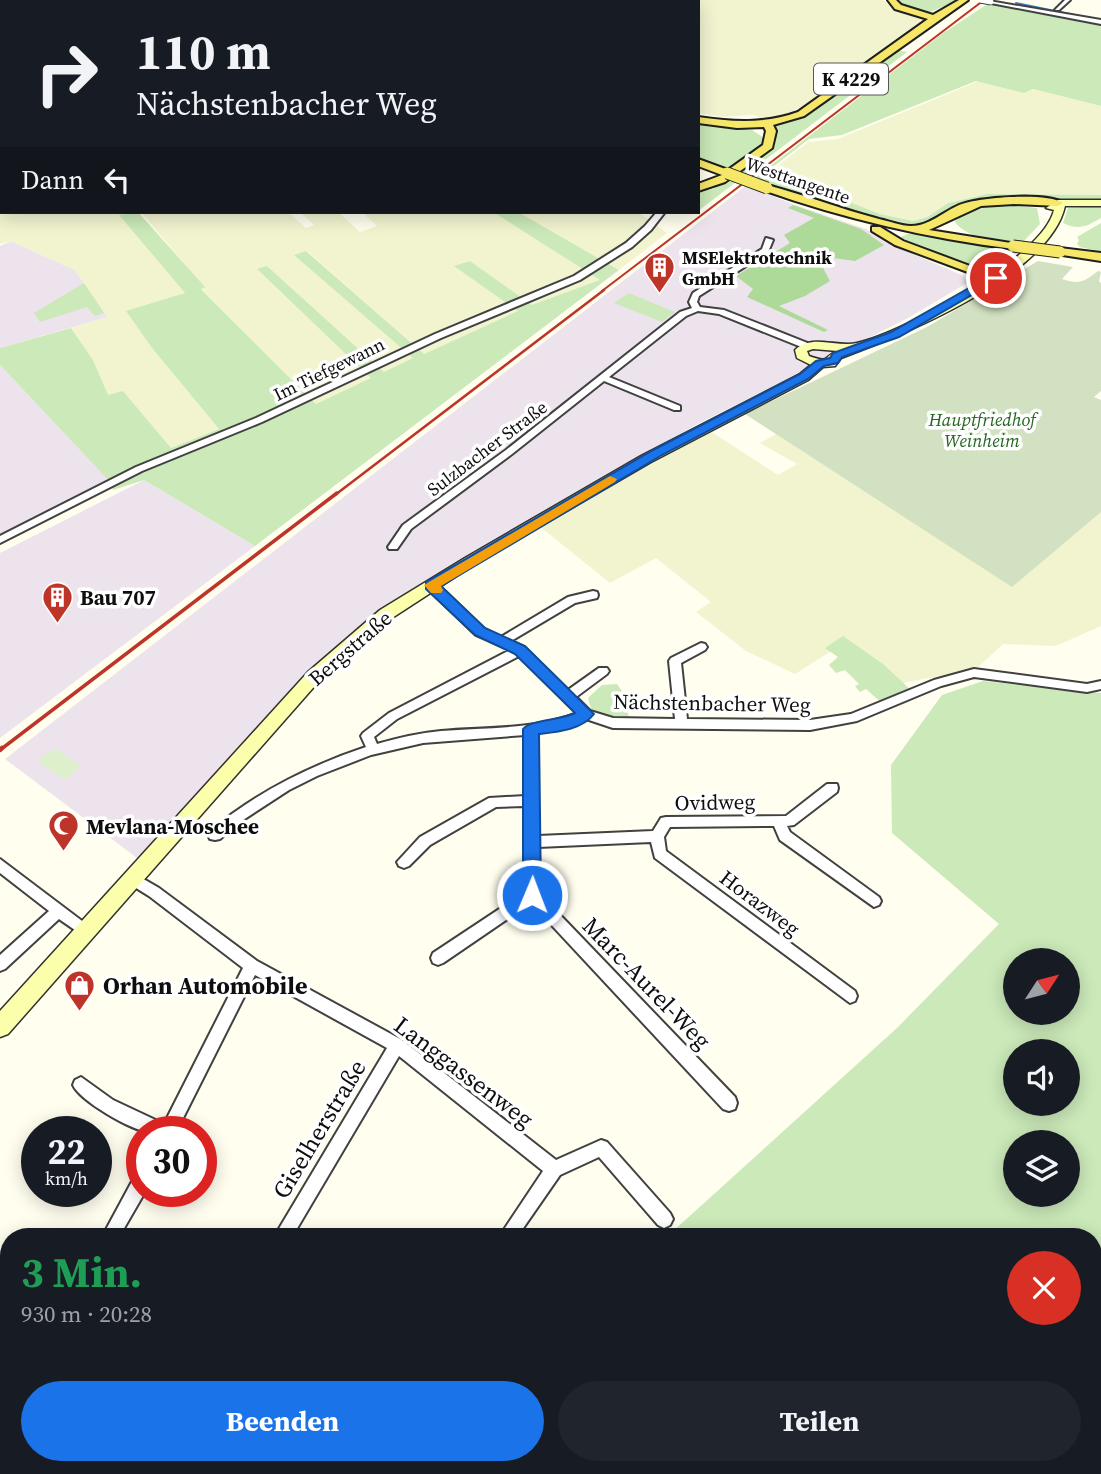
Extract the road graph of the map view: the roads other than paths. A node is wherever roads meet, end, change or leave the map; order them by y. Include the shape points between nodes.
1 (892, 0) edge
2 (964, 0) edge
3 (981, 0) edge
4 (1068, 0) edge
5 (1057, 9) dead end
6 (909, 11) junction
7 (938, 15) junction
8 (1100, 18) edge
9 (700, 119) edge
10 (700, 119) edge
11 (767, 131) junction
12 (700, 163) edge
13 (700, 187) edge
14 (1101, 203) edge
15 (1057, 210) junction
16 (952, 212) junction
17 (659, 214) edge
18 (860, 220) junction
19 (887, 226) junction
20 (909, 231) junction
21 (769, 240) dead end
22 (993, 244) junction
23 (910, 247) junction
24 (1101, 257) edge
25 (965, 267) junction
26 (1011, 267) junction
27 (996, 278) junction
28 (980, 288) junction
29 (697, 309) junction
30 (804, 348) junction
31 (834, 352) junction
32 (815, 363) junction
33 (605, 378) junction
34 (677, 408) dead end
35 (0, 540) edge
36 (393, 547) dead end
37 (431, 585) junction
38 (593, 595) dead end
39 (503, 641) junction
40 (701, 646) dead end
41 (520, 650) junction
42 (603, 671) dead end
43 (1101, 685) edge
44 (568, 696) junction
45 (586, 714) junction
46 (681, 723) junction
47 (531, 729) junction
48 (373, 749) junction
49 (832, 788) dead end
50 (532, 801) junction
51 (779, 822) junction
52 (215, 835) dead end
53 (657, 836) junction
54 (533, 842) junction
55 (404, 862) dead end
56 (0, 865) edge
57 (133, 879) junction
58 (532, 895) junction
59 (874, 901) dead end
60 (59, 911) junction
61 (85, 931) junction
62 (438, 958) dead end
63 (0, 964) edge
64 (252, 966) junction
65 (850, 996) dead end
66 (0, 1027) edge
67 (397, 1045) junction
68 (81, 1085) dead end
69 (729, 1102) dead end
70 (128, 1116) edge
71 (173, 1116) edge
72 (554, 1169) junction
73 (127, 1207) edge
74 (664, 1219) dead end
75 (115, 1228) edge
76 (287, 1228) edge
77 (514, 1228) edge

1 - 6 main road
2 - 7 main road, K 4229
3 - 8 street, bridge
4 - 5 street
6 - 7 main road
6 - 7 main road
7 - 11 main road, K 4229 via 815,105
9 - 11 main road, K 4229
10 - 11 main road, K 4229
11 - 13 main road, K 4229 via 768,146 736,170
12 - 18 main road, Westtangente, bridge
14 - 15 main road
15 - 16 main road via 1024,201 973,204
15 - 26 main road, Bergstraße via 1049,236
16 - 19 main road via 933,226
16 - 22 main road via 956,228
17 - 35 street, Im Tiefgewann via 629,246 577,278 130,473
18 - 19 main road, Westtangente
18 - 23 main road
19 - 20 main road
20 - 22 main road
20 - 23 main road via 897,236
21 - 29 street via 765,250 696,295
22 - 24 main road, bridge
23 - 25 main road
25 - 26 main road
25 - 27 main road
25 - 28 main road via 978,278
26 - 27 main road, Bergstraße
27 - 28 main road, Bergstraße
28 - 31 main road, Bergstraße via 895,335
29 - 30 street via 731,316
29 - 33 street, Sulzbacher Straße via 683,314
30 - 31 main road, Bergstraße via 819,345
30 - 32 main road via 801,355
31 - 32 main road, Bergstraße via 834,361
32 - 37 main road, Bergstraße via 792,383 646,459
33 - 34 street
33 - 36 street, Sulzbacher Straße via 407,527
37 - 39 street via 480,632
37 - 57 main road, Bergstraße via 386,614 331,660
38 - 39 street via 572,600
39 - 41 street
40 - 46 street via 676,661
41 - 44 street
41 - 48 street via 393,716 367,736
42 - 44 street
43 - 46 street, Nächstenbacher Weg via 1087,688 975,673 833,723
44 - 45 street
45 - 46 street, Nächstenbacher Weg via 613,723
45 - 47 street, Nächstenbacher Weg via 564,725
47 - 48 street, Nächstenbacher Weg via 422,738
47 - 50 street
48 - 52 street, Nächstenbacher Weg via 318,770 230,821
49 - 51 street, Ovidweg via 789,821
50 - 54 street
50 - 55 street via 494,802 425,841
51 - 53 street, Ovidweg via 666,822
51 - 59 street, Ovidweg via 785,836
53 - 54 street, Ovidweg
53 - 65 street, Horazweg via 660,854
54 - 58 street
56 - 60 street
57 - 61 main road, Bergstraße
57 - 64 street, Langgassenweg
58 - 62 street
58 - 69 street, Marc-Aurel-Weg
60 - 61 street
60 - 63 street
61 - 66 main road, Bergstraße
64 - 67 street, Langgassenweg
64 - 71 street
67 - 72 street, Langgassenweg
67 - 76 street, Giselherstraße
68 - 70 street via 107,1107
72 - 74 street via 601,1148
72 - 77 street
73 - 75 street

